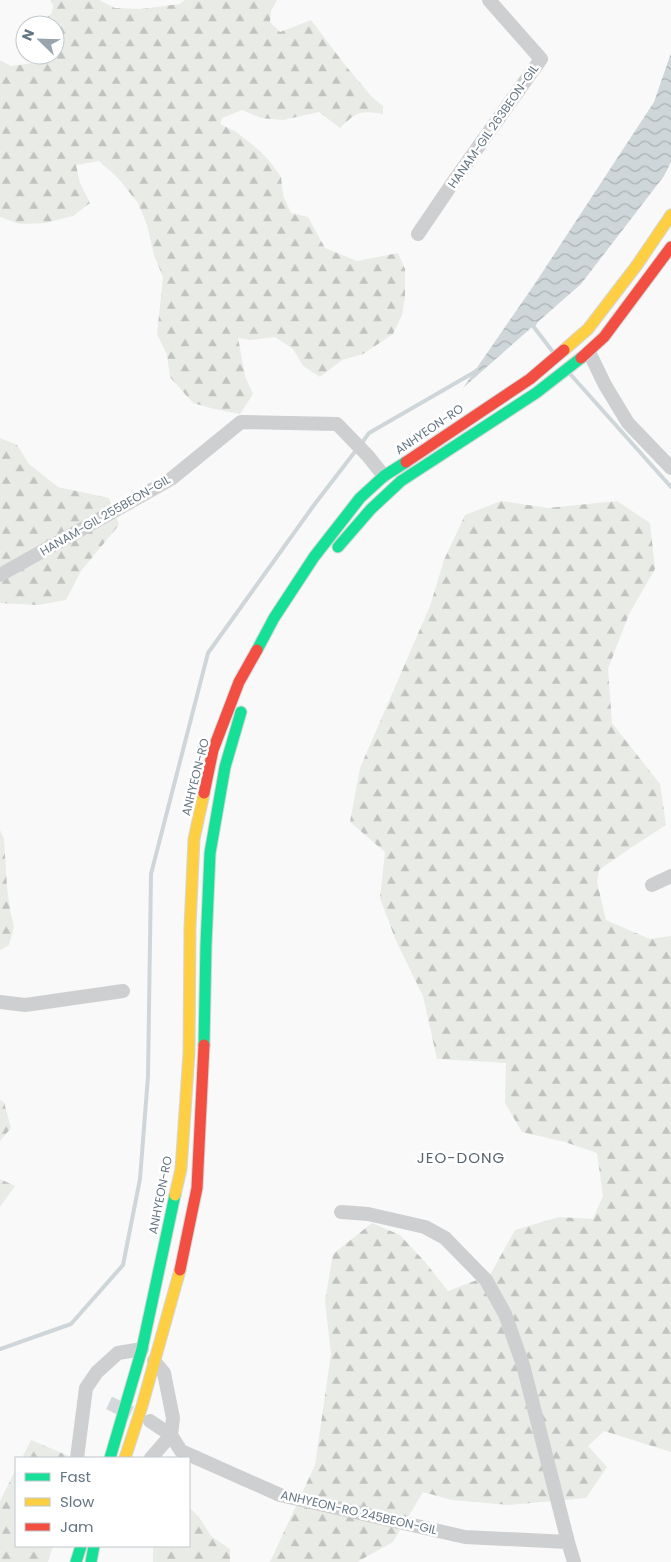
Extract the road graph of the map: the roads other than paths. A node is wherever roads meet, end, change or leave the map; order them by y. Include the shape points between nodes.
1 (490, 0) edge
2 (671, 215) edge
3 (418, 234) dead end
4 (671, 247) edge
5 (577, 338) junction
6 (588, 352) junction
7 (671, 468) edge
8 (384, 476) junction
9 (394, 488) junction
10 (330, 557) dead end
11 (0, 575) edge
12 (245, 699) dead end
13 (671, 876) edge
14 (652, 885) dead end
15 (123, 991) dead end
16 (0, 1002) edge
17 (341, 1212) dead end
18 (142, 1349) junction
19 (154, 1361) junction
20 (150, 1421) dead end
21 (171, 1435) junction
22 (77, 1457) edge
23 (110, 1457) edge
24 (125, 1457) edge
25 (152, 1457) edge
26 (568, 1542) junction
27 (81, 1547) edge
28 (94, 1547) edge
29 (76, 1562) edge
30 (91, 1562) edge
31 (574, 1562) edge

1 - 3 street, HANAM-GIL 263BEON-GIL via 541,59
2 - 5 street, ANHYEON-RO via 638,265 588,329
4 - 6 street via 604,337
5 - 6 street
5 - 8 street, ANHYEON-RO via 530,379
6 - 7 street via 628,423
6 - 9 street via 535,394
8 - 9 street
8 - 11 street, HANAM-GIL 255BEON-GIL via 337,424 241,422 171,479
8 - 18 street, ANHYEON-RO via 360,498 274,618 239,682 213,750 194,839 189,1053 181,1168
9 - 10 street via 365,515
12 - 19 street via 224,766 210,853 197,1188 179,1275
13 - 14 street
15 - 16 street via 25,1005
17 - 26 street via 368,1214 425,1227 445,1238 486,1280 505,1314 523,1365
18 - 22 street via 118,1353 97,1372 86,1388
18 - 23 street, ANHYEON-RO
19 - 21 street via 164,1373 173,1418
19 - 24 street
20 - 21 street, ANHYEON-RO 245BEON-GIL
21 - 25 street
21 - 26 street, ANHYEON-RO 245BEON-GIL via 181,1450 280,1494 465,1537
26 - 31 street
27 - 29 street
28 - 30 street

